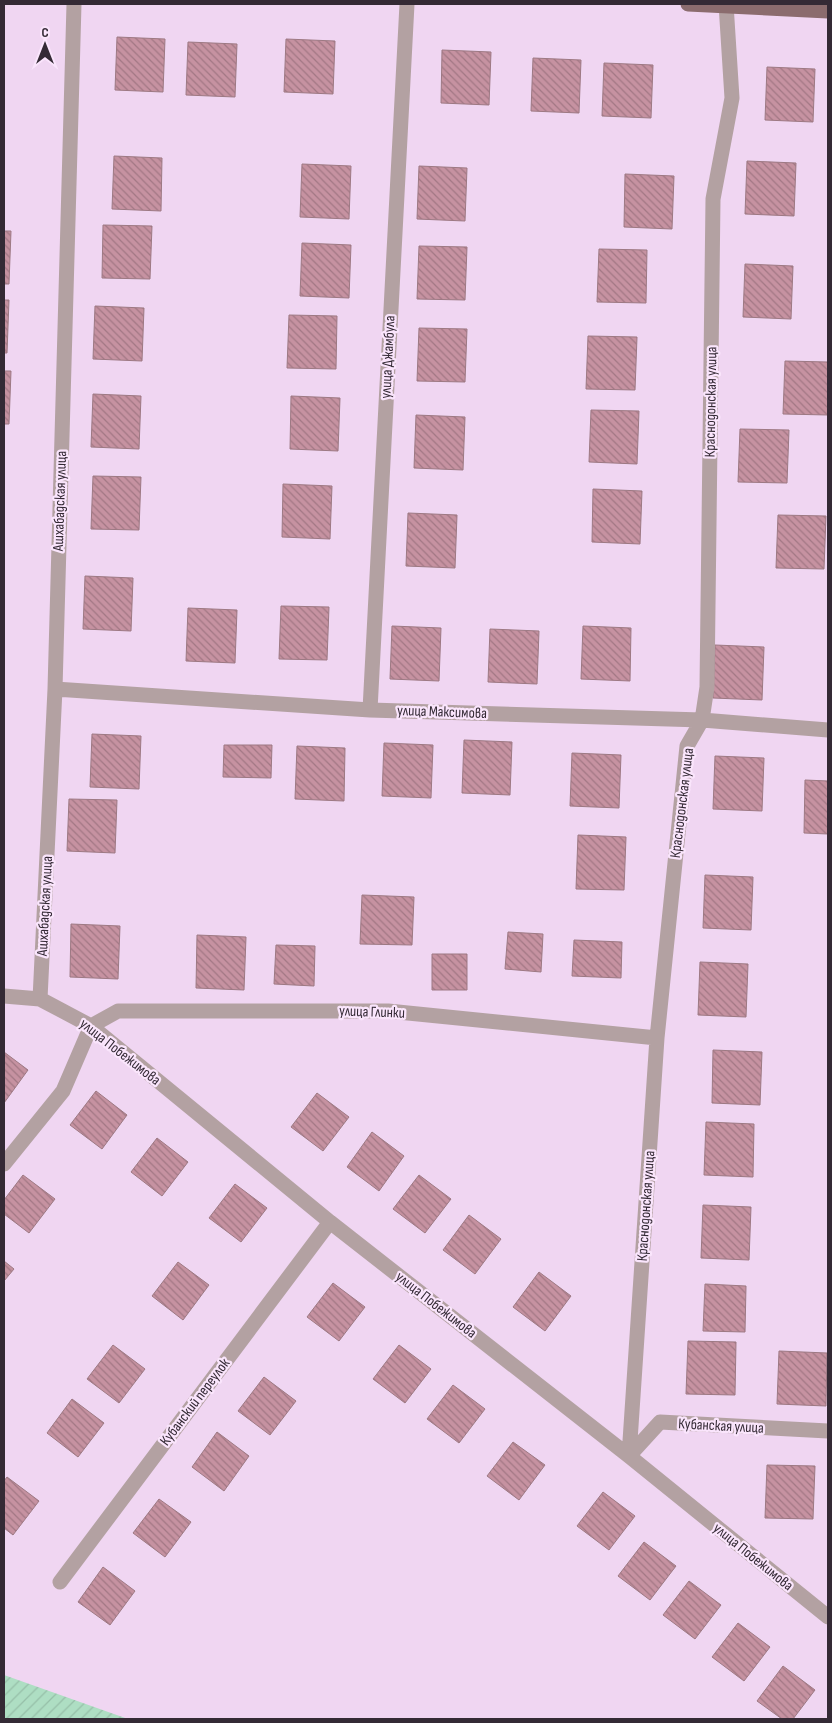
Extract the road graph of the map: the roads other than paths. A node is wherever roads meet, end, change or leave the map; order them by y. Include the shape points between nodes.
1 (74, 4) edge
2 (407, 4) edge
3 (688, 4) edge
4 (726, 5) edge
5 (828, 10) edge
6 (55, 689) junction
7 (370, 710) junction
8 (702, 720) junction
9 (828, 730) edge
10 (4, 996) edge
11 (40, 998) junction
12 (91, 1026) junction
13 (656, 1038) junction
14 (4, 1164) edge
15 (330, 1222) junction
16 (828, 1431) edge
17 (629, 1456) junction
18 (60, 1582) dead end
19 (828, 1618) edge

1 - 6 street, Ашхабадская улица
2 - 7 street, улица Джамбула
3 - 4 main road
4 - 5 main road
4 - 8 street, Краснодонская улица via 732,98 714,199 707,687
6 - 7 street, улица Максимова
6 - 11 street, Ашхабадская улица
7 - 8 street, улица Максимова
8 - 9 street, улица Максимова
8 - 13 street, Краснодонская улица via 687,746
10 - 11 street
11 - 12 street, улица Побежимова
12 - 13 street, улица Глинки via 118,1011 388,1011
12 - 14 street via 63,1091
12 - 15 street, улица Побежимова
13 - 17 street, Краснодонская улица
15 - 17 street, улица Побежимова
15 - 18 street, Кубанский переулок
16 - 17 street, Кубанская улица via 660,1422
17 - 19 street, улица Побежимова

